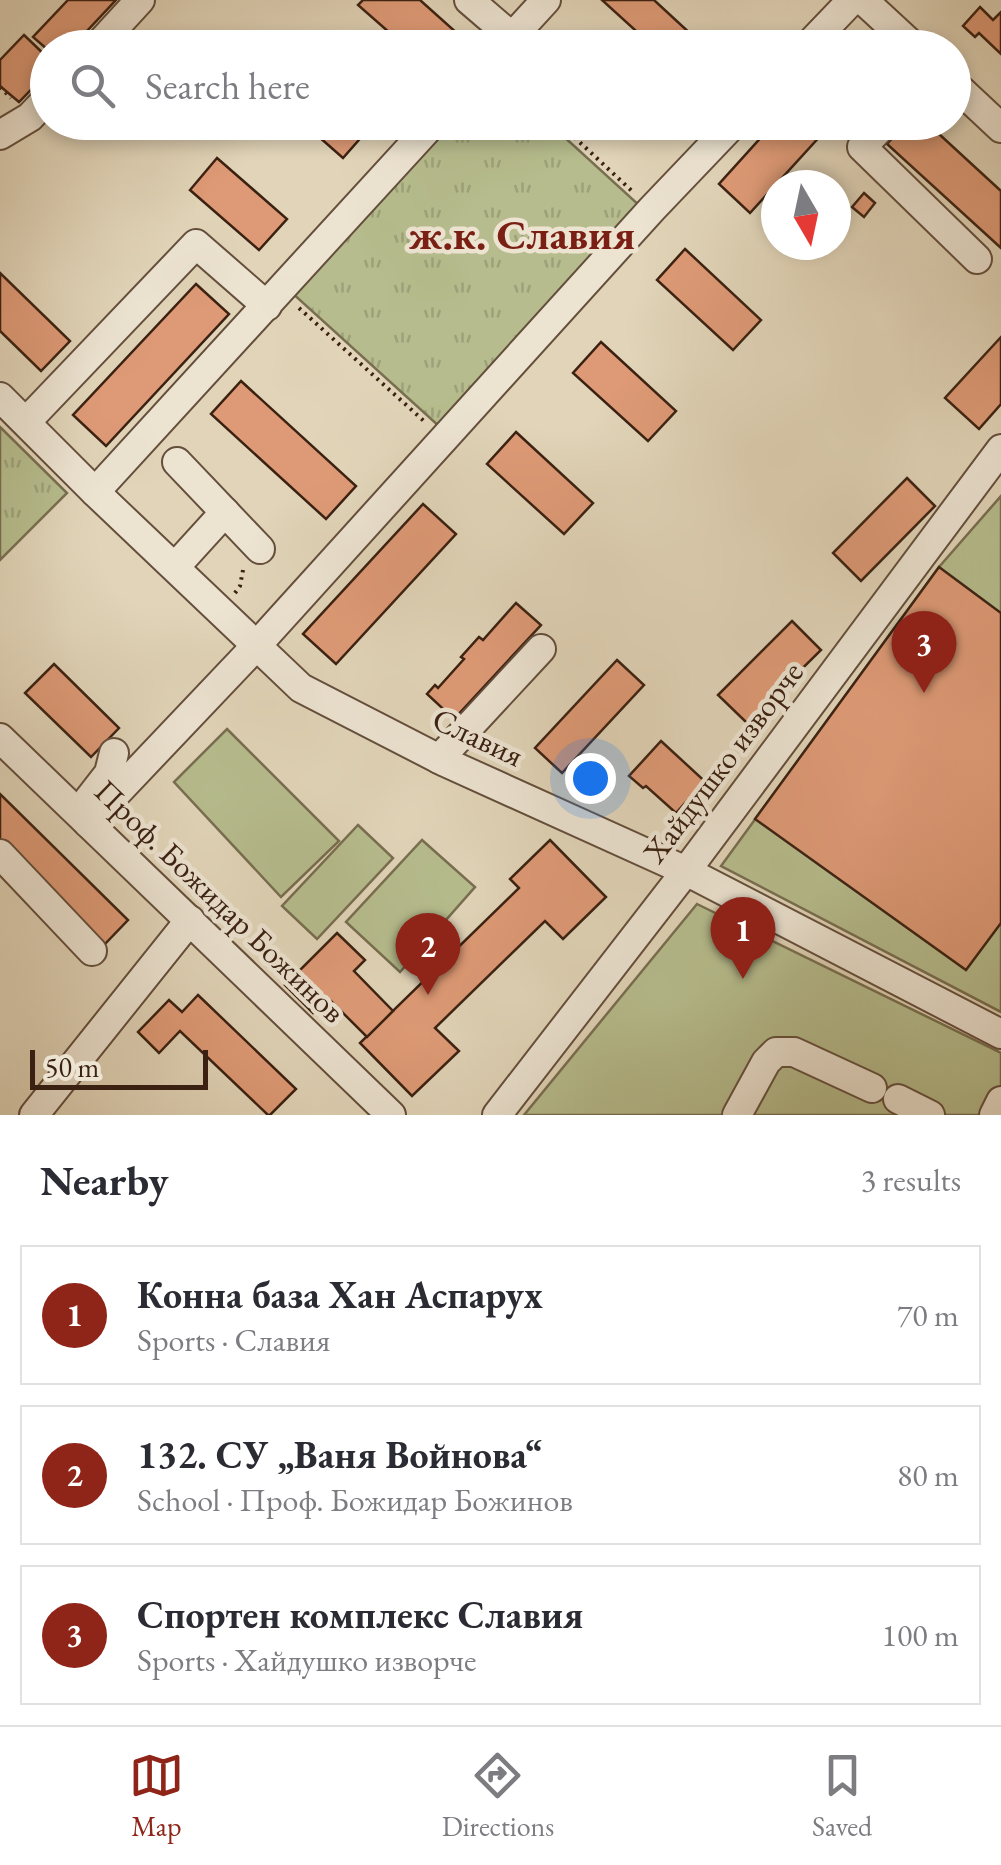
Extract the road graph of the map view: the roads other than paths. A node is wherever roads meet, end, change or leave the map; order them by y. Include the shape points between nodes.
1 (140, 0) edge
2 (470, 0) edge
3 (546, 0) edge
4 (852, 0) edge
5 (864, 0) edge
6 (112, 30) edge
7 (496, 30) edge
8 (518, 30) edge
9 (823, 30) edge
10 (896, 30) edge
11 (971, 100) edge
12 (30, 118) edge
13 (1001, 128) edge
14 (0, 135) edge
15 (418, 140) edge
16 (717, 140) edge
17 (869, 140) edge
18 (977, 259) dead end
19 (274, 299) junction
20 (0, 397) edge
21 (26, 422) junction
22 (1001, 449) edge
23 (177, 462) dead end
24 (94, 492) junction
25 (225, 512) junction
26 (256, 544) road end
27 (175, 567) junction
28 (257, 644) junction
29 (541, 649) dead end
30 (4, 750) edge
31 (114, 752) dead end
32 (439, 759) junction
33 (83, 818) junction
34 (0, 854) edge
35 (686, 871) junction
36 (190, 920) junction
37 (92, 951) dead end
38 (1001, 1034) edge
39 (1001, 1101) edge
40 (34, 1115) edge
41 (391, 1115) edge
42 (497, 1115) edge
43 (736, 1115) edge
44 (930, 1115) edge
45 (994, 1115) edge

1 - 6 street
2 - 7 street
3 - 8 street
4 - 9 street
5 - 10 street
11 - 13 street
12 - 14 street
15 - 19 street
16 - 28 street
17 - 18 street via 862,147
19 - 21 street via 196,244
19 - 24 street
20 - 21 street, Славия
21 - 24 street, Славия
22 - 35 street, Хайдушко изворче
23 - 25 street
24 - 27 street, Славия
25 - 26 street
25 - 27 street
27 - 28 street, Славия
28 - 32 street, Славия via 302,688
28 - 33 street
29 - 32 street
30 - 33 street, Проф. Божидар Божинов
31 - 33 street
32 - 35 street, Славия
33 - 36 street, Проф. Божидар Божинов
34 - 37 street
35 - 38 street, Славия
35 - 42 street, Хайдушко изворче
36 - 40 street
36 - 41 street, Проф. Божидар Божинов
39 - 45 street
43 - 44 street via 776,1052 794,1052

